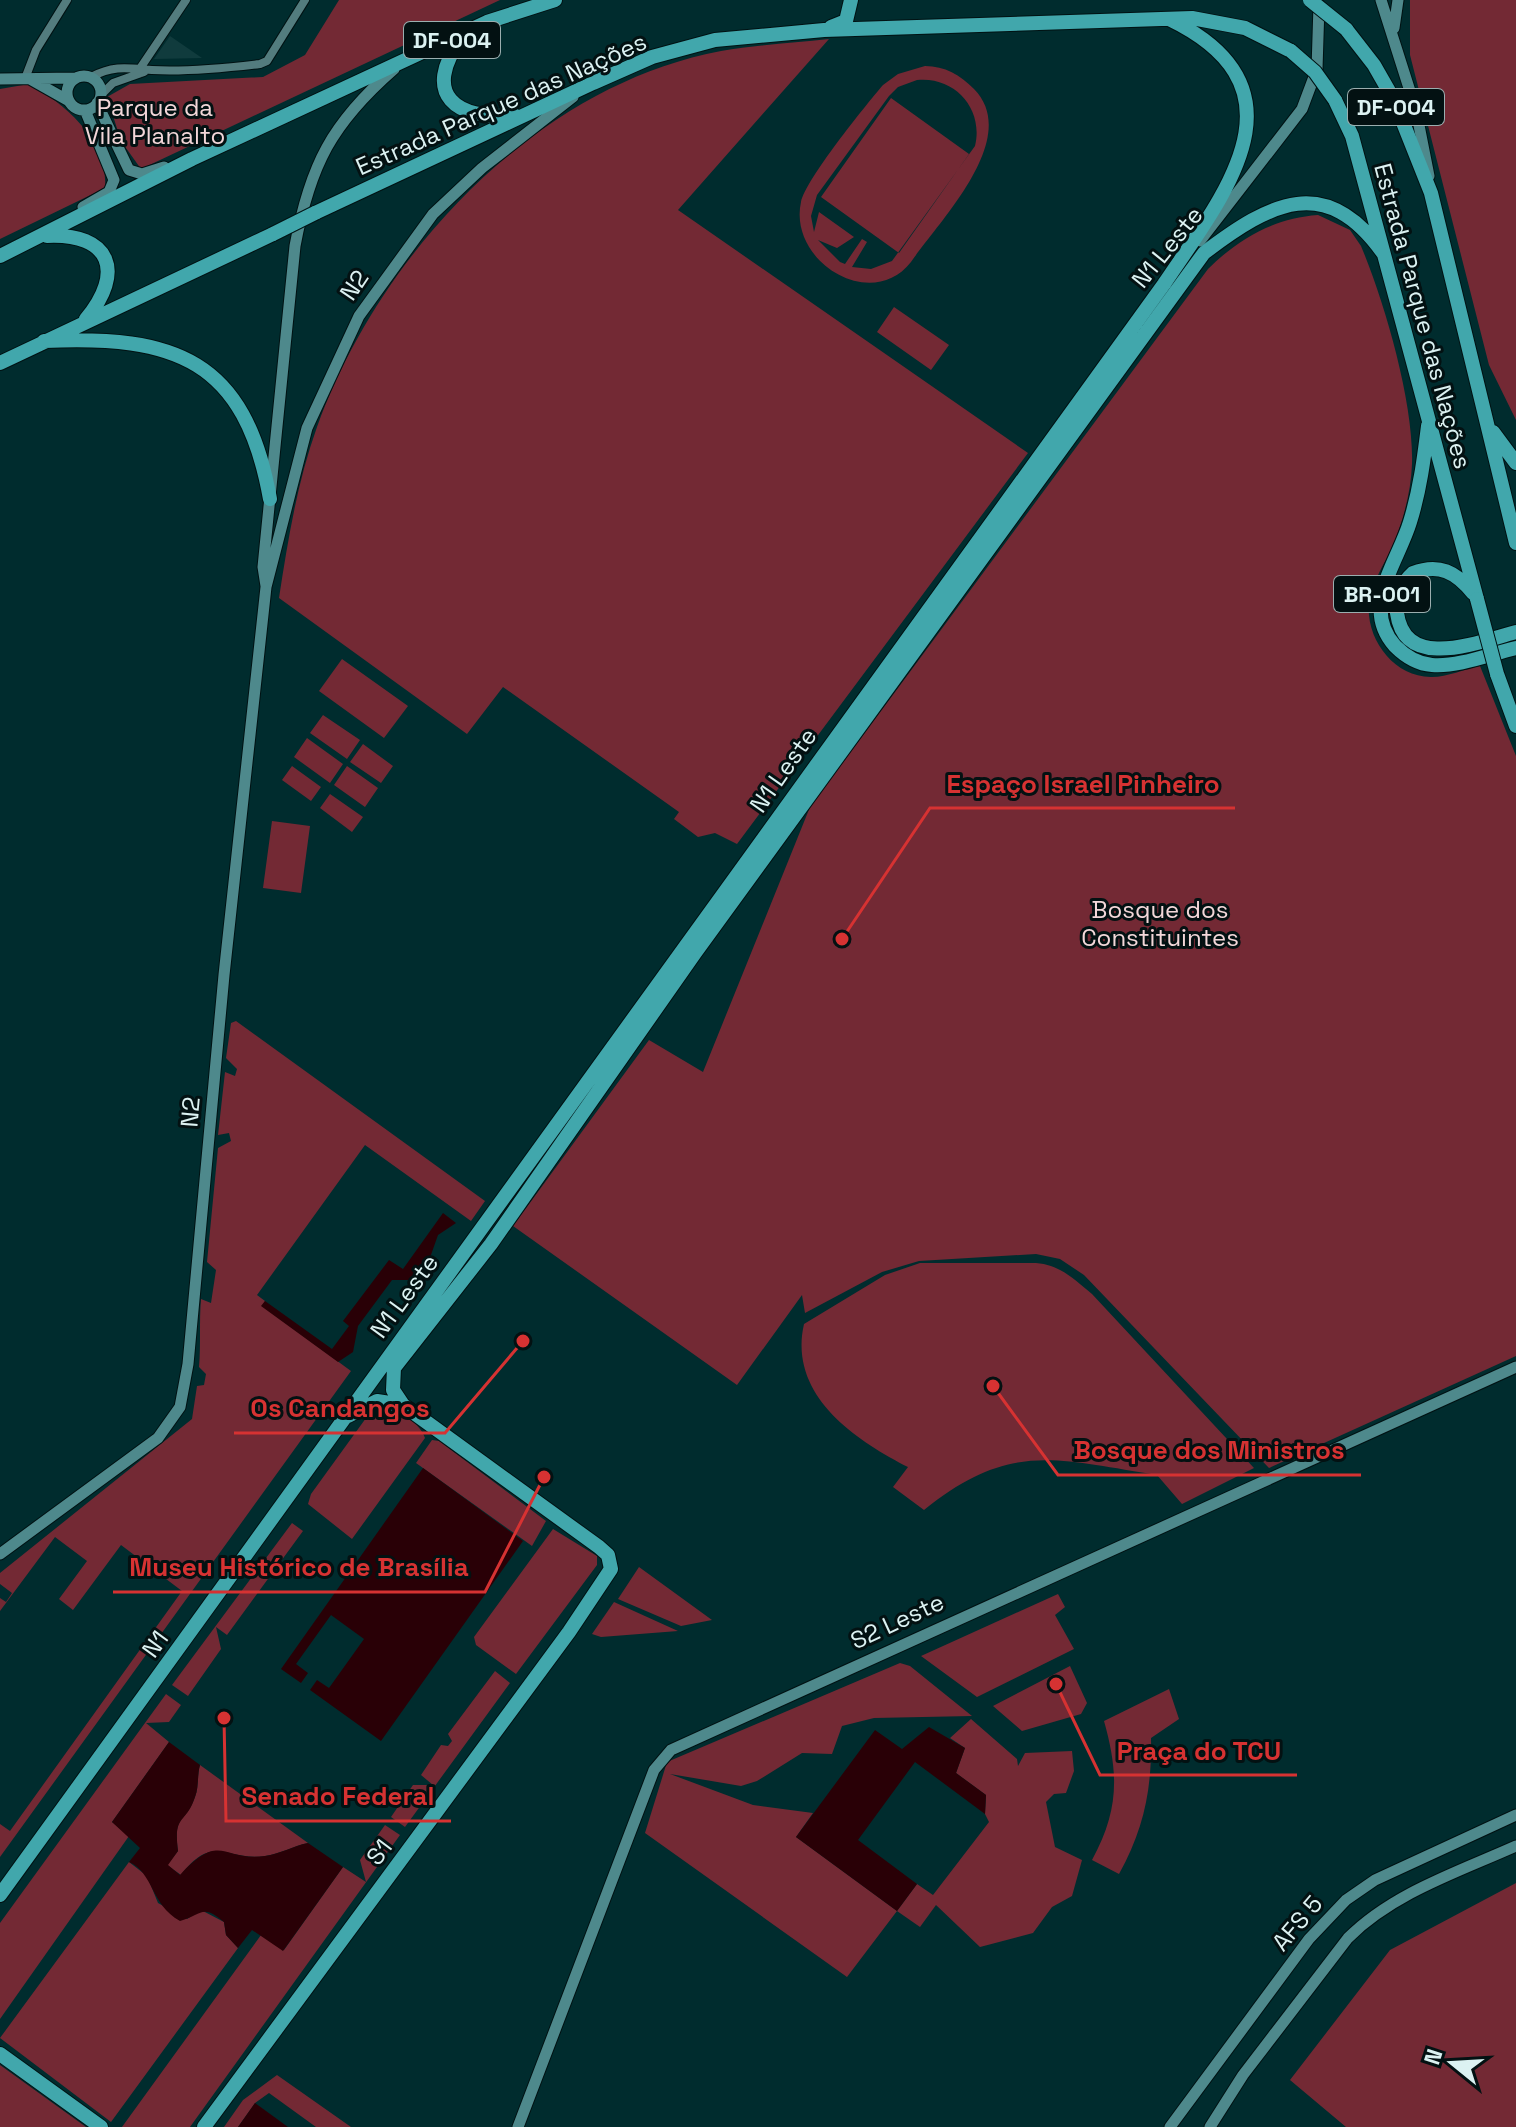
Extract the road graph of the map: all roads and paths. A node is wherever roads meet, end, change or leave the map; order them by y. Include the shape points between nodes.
1 (67, 0) edge
2 (186, 0) edge
3 (305, 0) edge
4 (555, 0) edge
5 (851, 0) edge
6 (1310, 0) edge
7 (1319, 0) edge
8 (1381, 0) edge
9 (1398, 0) edge
10 (1169, 19) junction
11 (824, 30) junction
12 (1393, 33) junction
13 (464, 35) junction
14 (398, 66) junction
15 (143, 70) junction
16 (26, 76) junction
17 (1, 77) edge
18 (91, 77) junction
19 (76, 78) junction
20 (593, 83) junction
21 (99, 100) junction
22 (69, 101) junction
23 (85, 110) junction
24 (528, 113) junction
25 (192, 159) junction
26 (1431, 193) junction
27 (39, 237) junction
28 (1383, 253) junction
29 (0, 256) edge
30 (1168, 289) junction
31 (83, 323) junction
32 (44, 341) junction
33 (0, 363) edge
34 (1483, 414) junction
35 (1429, 417) junction
36 (1516, 463) edge
37 (270, 499) junction
38 (1516, 543) edge
39 (266, 587) junction
40 (1476, 598) junction
41 (1516, 632) edge
42 (1516, 648) edge
43 (1516, 726) edge
44 (1516, 1367) edge
45 (403, 1405) junction
46 (344, 1418) junction
47 (0, 1554) edge
48 (1516, 1815) edge
49 (1516, 1846) edge
50 (0, 1895) edge
51 (0, 2054) edge
52 (101, 2127) edge
53 (204, 2127) edge
54 (518, 2127) edge
55 (1170, 2127) edge
56 (1210, 2127) edge

1 - 16 street
2 - 15 street
3 - 15 street via 267,61
4 - 13 highway, DF-004
5 - 11 highway via 846,21
6 - 26 highway, Estrada Parque das Nações / DF-004, bridge via 1346,29 1374,65 1394,100
7 - 30 main road, N1 Leste via 1317,69 1302,109
8 - 12 main road
9 - 12 main road
10 - 11 highway, Estrada Parque das Nações / DF-004
10 - 28 highway, Estrada Parque das Nações / DF-004, bridge via 1229,23 1291,51 1315,72 1352,136
10 - 30 highway via 1215,45 1230,63 1242,84 1247,125 1241,155 1222,198
11 - 20 highway, Estrada Parque das Nações / DF-004 via 715,40 652,57
12 - 26 main road via 1416,110
13 - 14 highway, DF-004
13 - 24 highway via 445,70 451,101 476,115
14 - 25 highway, DF-004
14 - 37 main road, N2 via 359,99 334,131 303,206
15 - 18 street via 110,68
15 - 21 street via 113,83
16 - 17 main road
16 - 19 main road
16 - 22 main road
18 - 19 main road
18 - 21 main road via 99,85
19 - 22 main road via 68,87
20 - 24 highway, Estrada Parque das Nações / DF-004
20 - 39 main road, N2 via 516,140 433,214 359,316 307,428
21 - 23 main road
21 - 25 main road via 132,172 145,174
22 - 23 main road
23 - 27 main road via 112,172 113,187
24 - 31 highway, Estrada Parque das Nações / DF-004, bridge
25 - 27 highway, DF-004
26 - 34 highway, Estrada Parque das Nações / DF-004
27 - 29 highway, DF-004
27 - 31 highway via 79,238 106,258 109,283
28 - 30 highway via 1368,231 1342,210 1303,203 1267,213 1225,237
28 - 35 highway, Estrada Parque das Nações / DF-004
30 - 45 highway, N1 Leste via 491,1244 394,1368 393,1390
30 - 46 highway, N1 Leste
31 - 32 highway, Estrada Parque das Nações / DF-004
32 - 33 highway, Estrada Parque das Nações / DF-004
32 - 37 highway via 148,344 200,369 223,387 253,432
34 - 36 highway
34 - 38 highway, Estrada Parque das Nações / DF-004
35 - 40 highway, Estrada Parque das Nações / DF-004
35 - 42 highway, BR-001 via 1419,488 1383,587 1381,622 1399,650 1429,665
37 - 39 main road, N2
39 - 47 main road, N2 via 180,1407 158,1438
40 - 41 highway, BR-001 via 1452,573 1426,569 1405,580 1396,611 1410,639 1433,649
40 - 43 highway, Estrada Parque das Nações / DF-004, bridge
44 - 54 main road, S2 Leste via 671,1750 654,1770
45 - 46 highway via 377,1401
45 - 53 highway, S1 via 599,1547 611,1562 607,1578
46 - 50 highway, N1
48 - 55 main road, AFS 5 via 1413,1861 1346,1900 1309,1939
49 - 56 main road, AFS 5 via 1423,1887 1364,1921 1243,2075
51 - 52 highway

